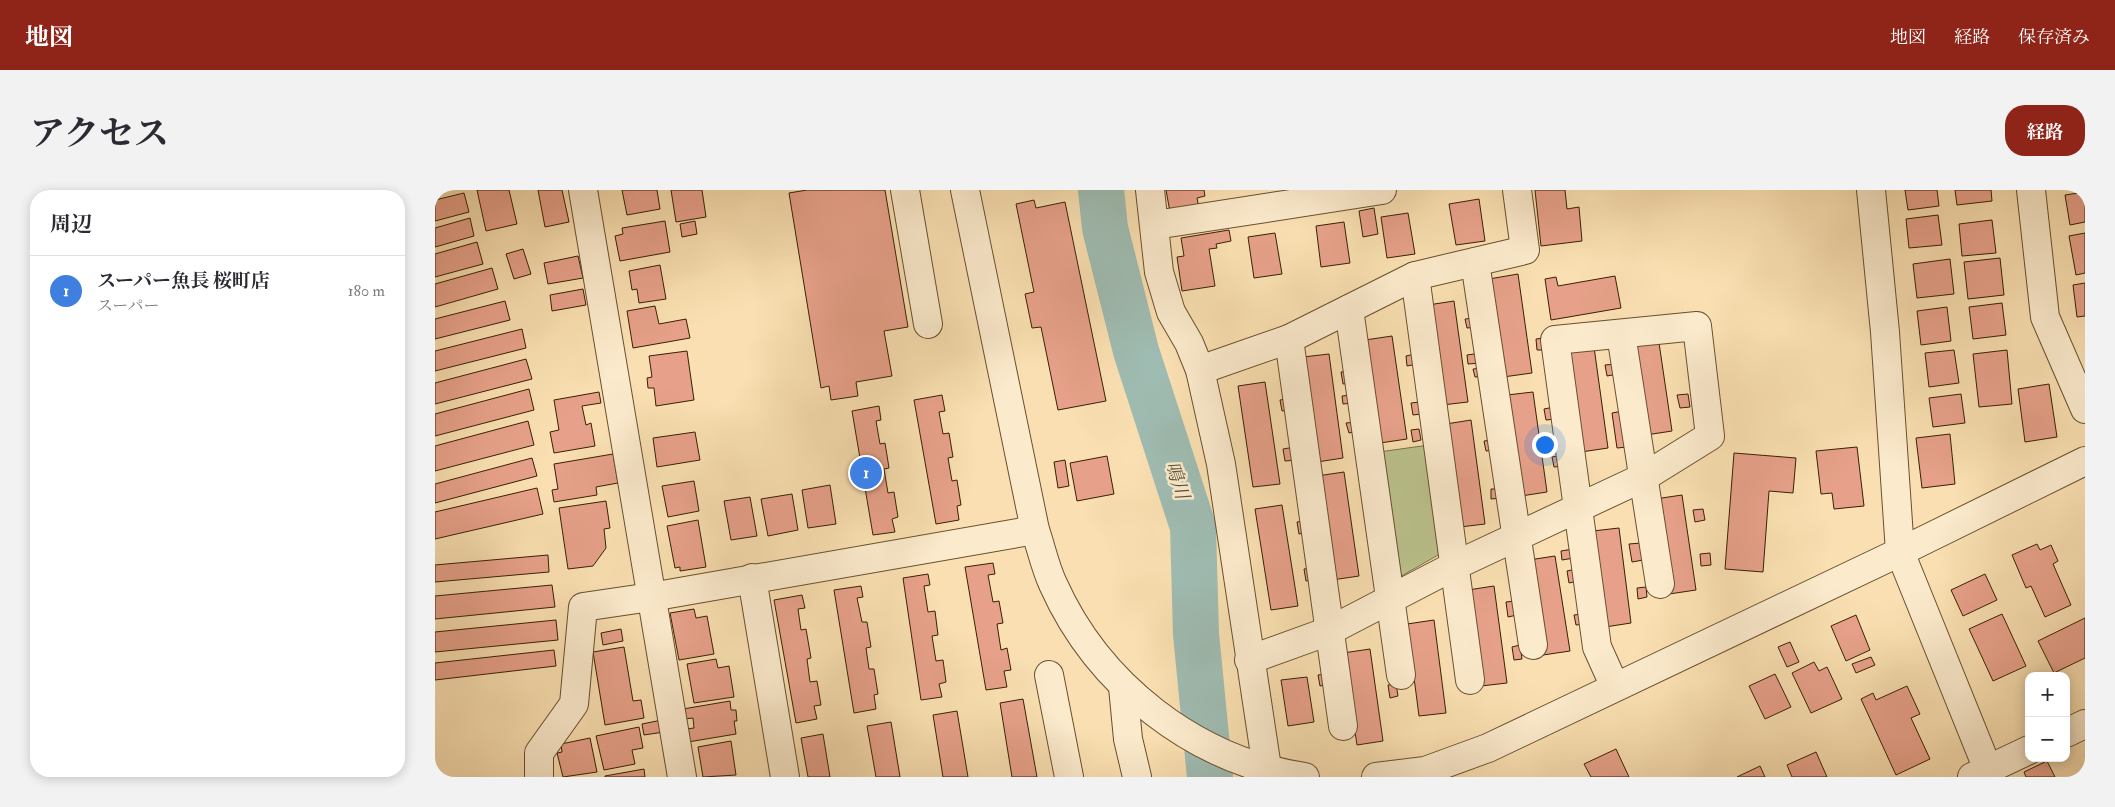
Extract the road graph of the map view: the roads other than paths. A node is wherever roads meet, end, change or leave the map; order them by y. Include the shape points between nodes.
1 (583, 190) edge
2 (905, 190) edge
3 (965, 190) edge
4 (1150, 190) edge
5 (1383, 190) edge
6 (1517, 190) edge
7 (1871, 190) edge
8 (2031, 190) edge
9 (1155, 225) junction
10 (1475, 262) junction
11 (1415, 276) junction
12 (1349, 309) junction
13 (929, 324) dead end
14 (1621, 334) junction
15 (1289, 340) junction
16 (1200, 370) junction
17 (2085, 409) edge
18 (2085, 461) edge
19 (1644, 477) junction
20 (1577, 509) junction
21 (1035, 530) junction
22 (1517, 537) junction
23 (1900, 552) junction
24 (1454, 566) junction
25 (753, 578) junction
26 (1660, 584) dead end
27 (651, 597) junction
28 (1391, 598) junction
29 (1329, 631) junction
30 (1533, 645) dead end
31 (1249, 660) junction
32 (1049, 675) dead end
33 (1401, 675) dead end
34 (1470, 680) dead end
35 (1123, 687) junction
36 (1615, 687) junction
37 (2085, 724) edge
38 (1343, 726) dead end
39 (2070, 730) edge
40 (2025, 752) edge
41 (1267, 768) junction
42 (1983, 774) edge
43 (539, 777) edge
44 (682, 777) edge
45 (785, 777) edge
46 (1069, 777) edge
47 (1137, 777) edge
48 (1305, 777) edge
49 (1376, 777) edge

1 - 27 street
2 - 13 street
3 - 21 street
4 - 9 street
5 - 9 street
6 - 10 street via 1525,250
7 - 23 street via 1885,332
8 - 17 street via 2045,317
9 - 16 street via 1159,272 1171,312
10 - 11 street
10 - 22 street
11 - 12 street
11 - 24 street
12 - 15 street
12 - 28 street
14 - 19 street
14 - 19 street via 1697,326 1710,436
14 - 20 street via 1555,340
15 - 16 street
15 - 29 street
16 - 31 street via 1221,464
18 - 23 street
19 - 20 street
19 - 26 street
20 - 22 street
20 - 36 street via 1597,647
21 - 25 street
21 - 35 street via 1052,583 1076,628
22 - 24 street
22 - 30 street
23 - 36 street
23 - 42 street
24 - 28 street
24 - 34 street
25 - 27 street
25 - 45 street
27 - 43 street via 583,607 574,704 539,753
27 - 44 street
28 - 29 street
28 - 33 street
29 - 31 street
29 - 38 street
31 - 41 street
32 - 46 street
35 - 41 street via 1173,727 1237,760
35 - 47 street via 1128,739
36 - 49 street via 1488,748 1425,771
37 - 39 street
40 - 42 street
41 - 48 street

